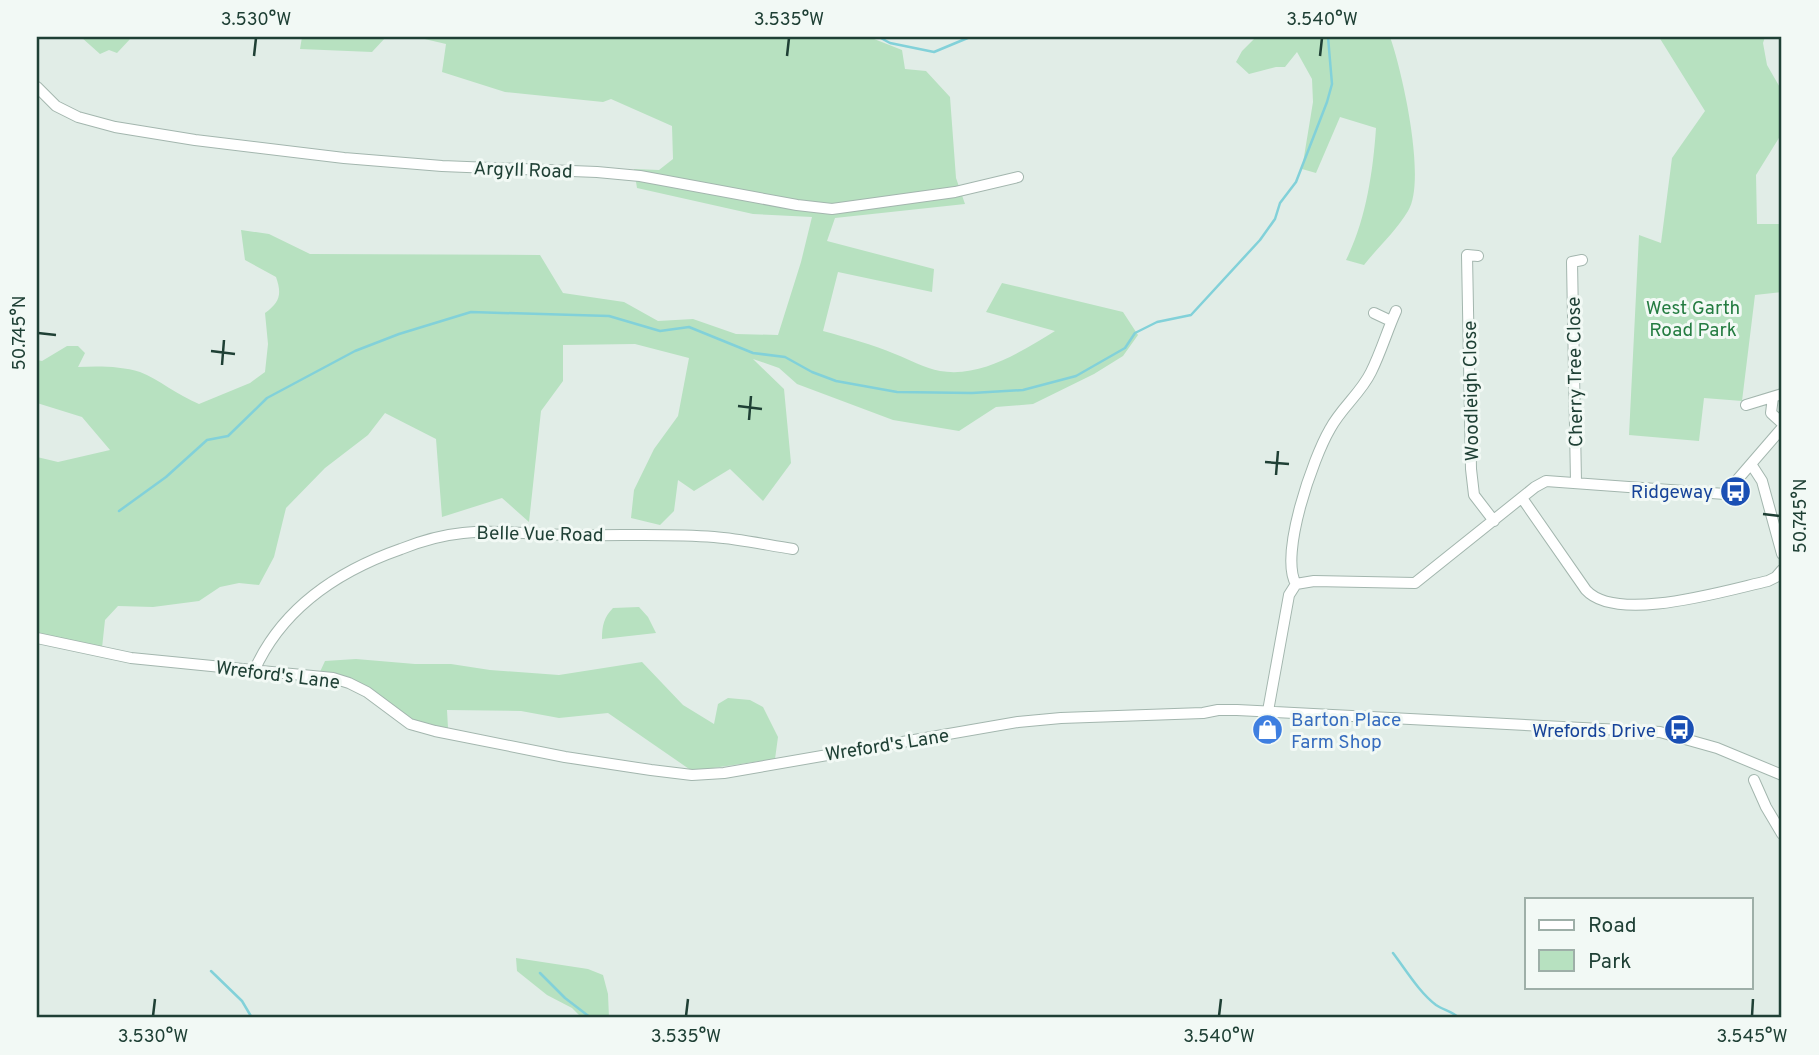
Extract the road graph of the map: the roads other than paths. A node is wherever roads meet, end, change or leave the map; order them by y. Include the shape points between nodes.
1 (37, 87) edge
2 (1018, 177) dead end
3 (1468, 255) dead end
4 (1573, 261) dead end
5 (1374, 313) dead end
6 (1778, 396) edge
7 (1746, 405) dead end
8 (1782, 426) edge
9 (1751, 464) junction
10 (1576, 482) junction
11 (1522, 498) junction
12 (1494, 520) junction
13 (793, 549) dead end
14 (1782, 554) edge
15 (1782, 569) edge
16 (1296, 584) junction
17 (37, 638) edge
18 (254, 671) junction
19 (1268, 711) junction
20 (1782, 775) edge
21 (1754, 780) dead end
22 (1782, 834) edge

1 - 2 street, Argyll Road via 56,106 78,117 195,140 406,163 629,175 832,209 931,197
3 - 12 street, Woodleigh Close via 1473,489
4 - 10 street, Cherry Tree Close
5 - 16 street via 1394,316 1371,372 1320,448 1298,516 1291,568
6 - 7 street
6 - 8 street via 1771,413
8 - 9 street
9 - 10 street via 1725,494
9 - 14 street via 1762,481
10 - 11 street via 1546,481
11 - 12 street
11 - 15 street via 1586,590 1600,601 1668,603 1768,581
12 - 16 street via 1415,583
13 - 18 street, Belle Vue Road via 698,536 500,530 438,537 362,564 320,590 291,614
16 - 19 street via 1289,595
17 - 18 street, Wreford's Lane via 131,658
18 - 19 street, Wreford's Lane via 349,682 410,724 435,731 565,757 692,775 1018,722
19 - 20 street, Wreford's Lane via 1660,733
21 - 22 street

